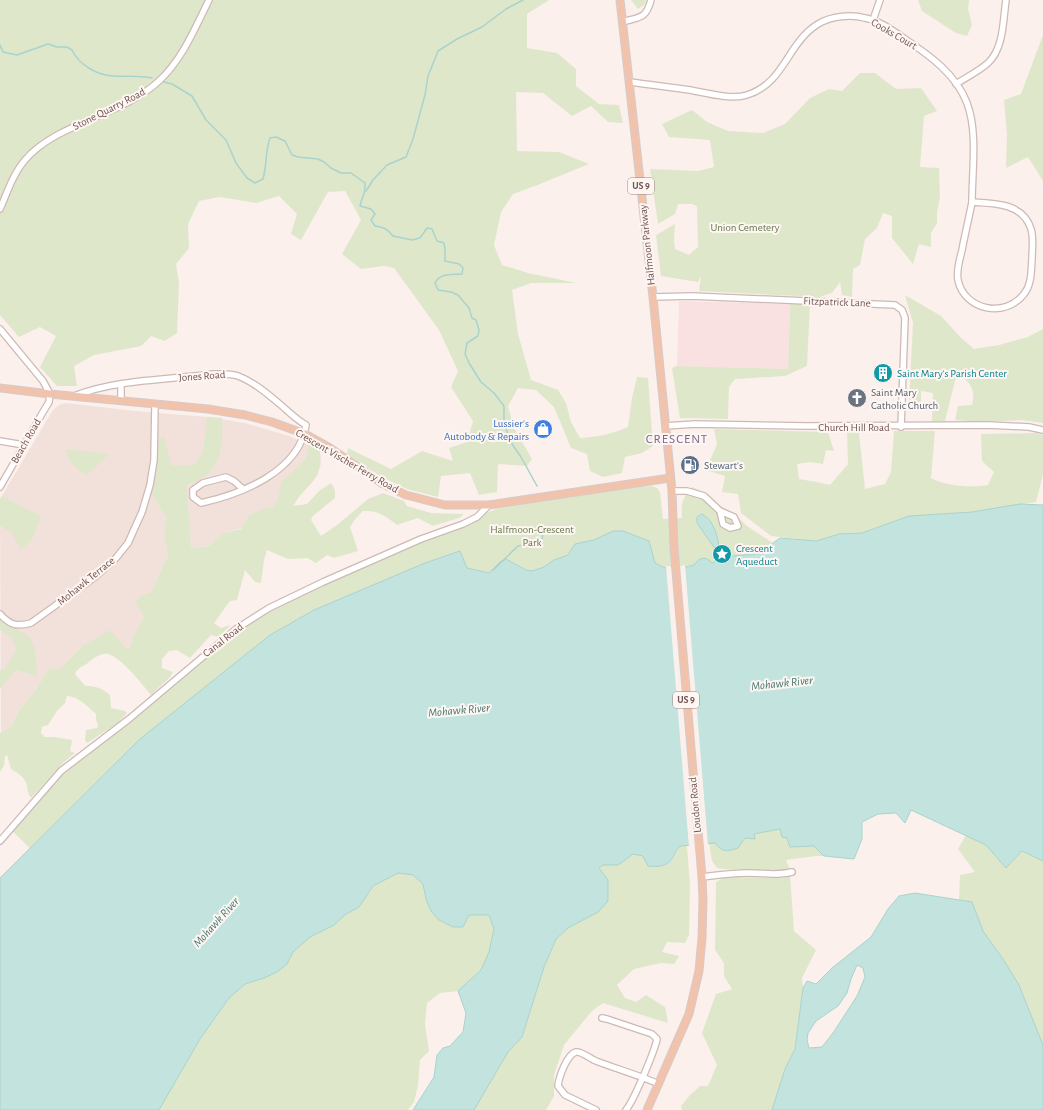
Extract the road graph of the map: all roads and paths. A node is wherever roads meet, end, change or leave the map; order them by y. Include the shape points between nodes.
1 (209, 0) edge
2 (620, 0) edge
3 (651, 0) edge
4 (880, 0) edge
5 (1006, 0) edge
6 (873, 20) junction
7 (622, 22) junction
8 (630, 82) junction
9 (956, 84) junction
10 (972, 202) junction
11 (0, 209) edge
12 (653, 297) junction
13 (0, 329) edge
14 (121, 385) junction
15 (0, 388) edge
16 (50, 394) junction
17 (74, 396) junction
18 (121, 401) junction
19 (155, 404) junction
20 (665, 426) junction
21 (901, 427) junction
22 (1043, 430) edge
23 (305, 434) junction
24 (0, 441) edge
25 (24, 445) junction
26 (670, 478) junction
27 (0, 486) edge
28 (243, 489) junction
29 (672, 491) junction
30 (489, 505) junction
31 (720, 511) dead end
32 (0, 614) edge
33 (0, 841) edge
34 (792, 872) dead end
35 (702, 877) junction
36 (602, 1018) dead end
37 (642, 1078) junction
38 (659, 1084) junction
39 (596, 1110) edge
40 (626, 1110) edge
41 (649, 1110) edge

1 - 11 street, Stone Quarry Road via 191,38 160,81 138,96 46,142 32,153 18,170
2 - 7 main road, Halfmoon Parkway / US 9
3 - 7 street via 644,15
4 - 6 street
5 - 9 street via 1001,37 993,56
6 - 8 street, Cooks Court via 849,16 833,18 818,24 806,33 768,84 745,96 727,96
6 - 9 street, Cooks Court via 925,52
7 - 8 main road, Halfmoon Parkway / US 9
8 - 12 main road, Halfmoon Parkway / US 9
9 - 10 street, Cooks Court via 967,103 972,119
10 - 10 street, Cooks Court via 958,268 958,280 962,291 972,302 983,308 998,309 1016,301 1028,288 1031,279 1031,229 1023,215 1011,208
12 - 20 main road, Halfmoon Parkway / US 9
12 - 21 street, Fitzpatrick Lane via 692,296 895,305 902,310 905,318
13 - 16 street
14 - 17 street, Jones Road
14 - 18 street
14 - 23 street, Jones Road via 213,374 238,376 270,395 306,425
15 - 16 main road, Crescent Vischer Ferry Road
16 - 17 main road, Crescent Vischer Ferry Road
16 - 25 street, Beach Road via 46,407
17 - 18 main road, Crescent Vischer Ferry Road
18 - 19 main road, Crescent Vischer Ferry Road
19 - 23 main road, Crescent Vischer Ferry Road via 245,415
19 - 32 street, Mohawk Terrace via 154,460 150,485 142,512 128,543 95,578 31,623 11,624
20 - 21 street, Church Hill Road via 695,424
20 - 26 main road, Halfmoon Parkway / US 9
21 - 22 street, Church Hill Road via 988,425
23 - 28 street via 291,459 258,483
23 - 30 main road, Crescent Vischer Ferry Road via 383,484 406,495 445,505
24 - 25 street
25 - 27 street, Beach Road
26 - 29 main road, Halfmoon Parkway / US 9
26 - 30 main road, Crescent Vischer Ferry Road
28 - 28 street via 226,477 203,483 193,490 193,497 200,502
29 - 31 street via 687,491 704,496
29 - 35 main road, Loudon Road / US 9 via 674,548
30 - 33 street, Canal Road via 477,517 463,524 421,539 323,582 269,608 236,629 129,719 61,771
34 - 35 street
35 - 38 main road, Loudon Road / US 9 via 699,971 685,1025
36 - 37 street via 656,1036 655,1046
37 - 38 street
37 - 39 street via 575,1052 570,1056 558,1086 566,1096
37 - 40 street
38 - 41 main road, Loudon Road / US 9

